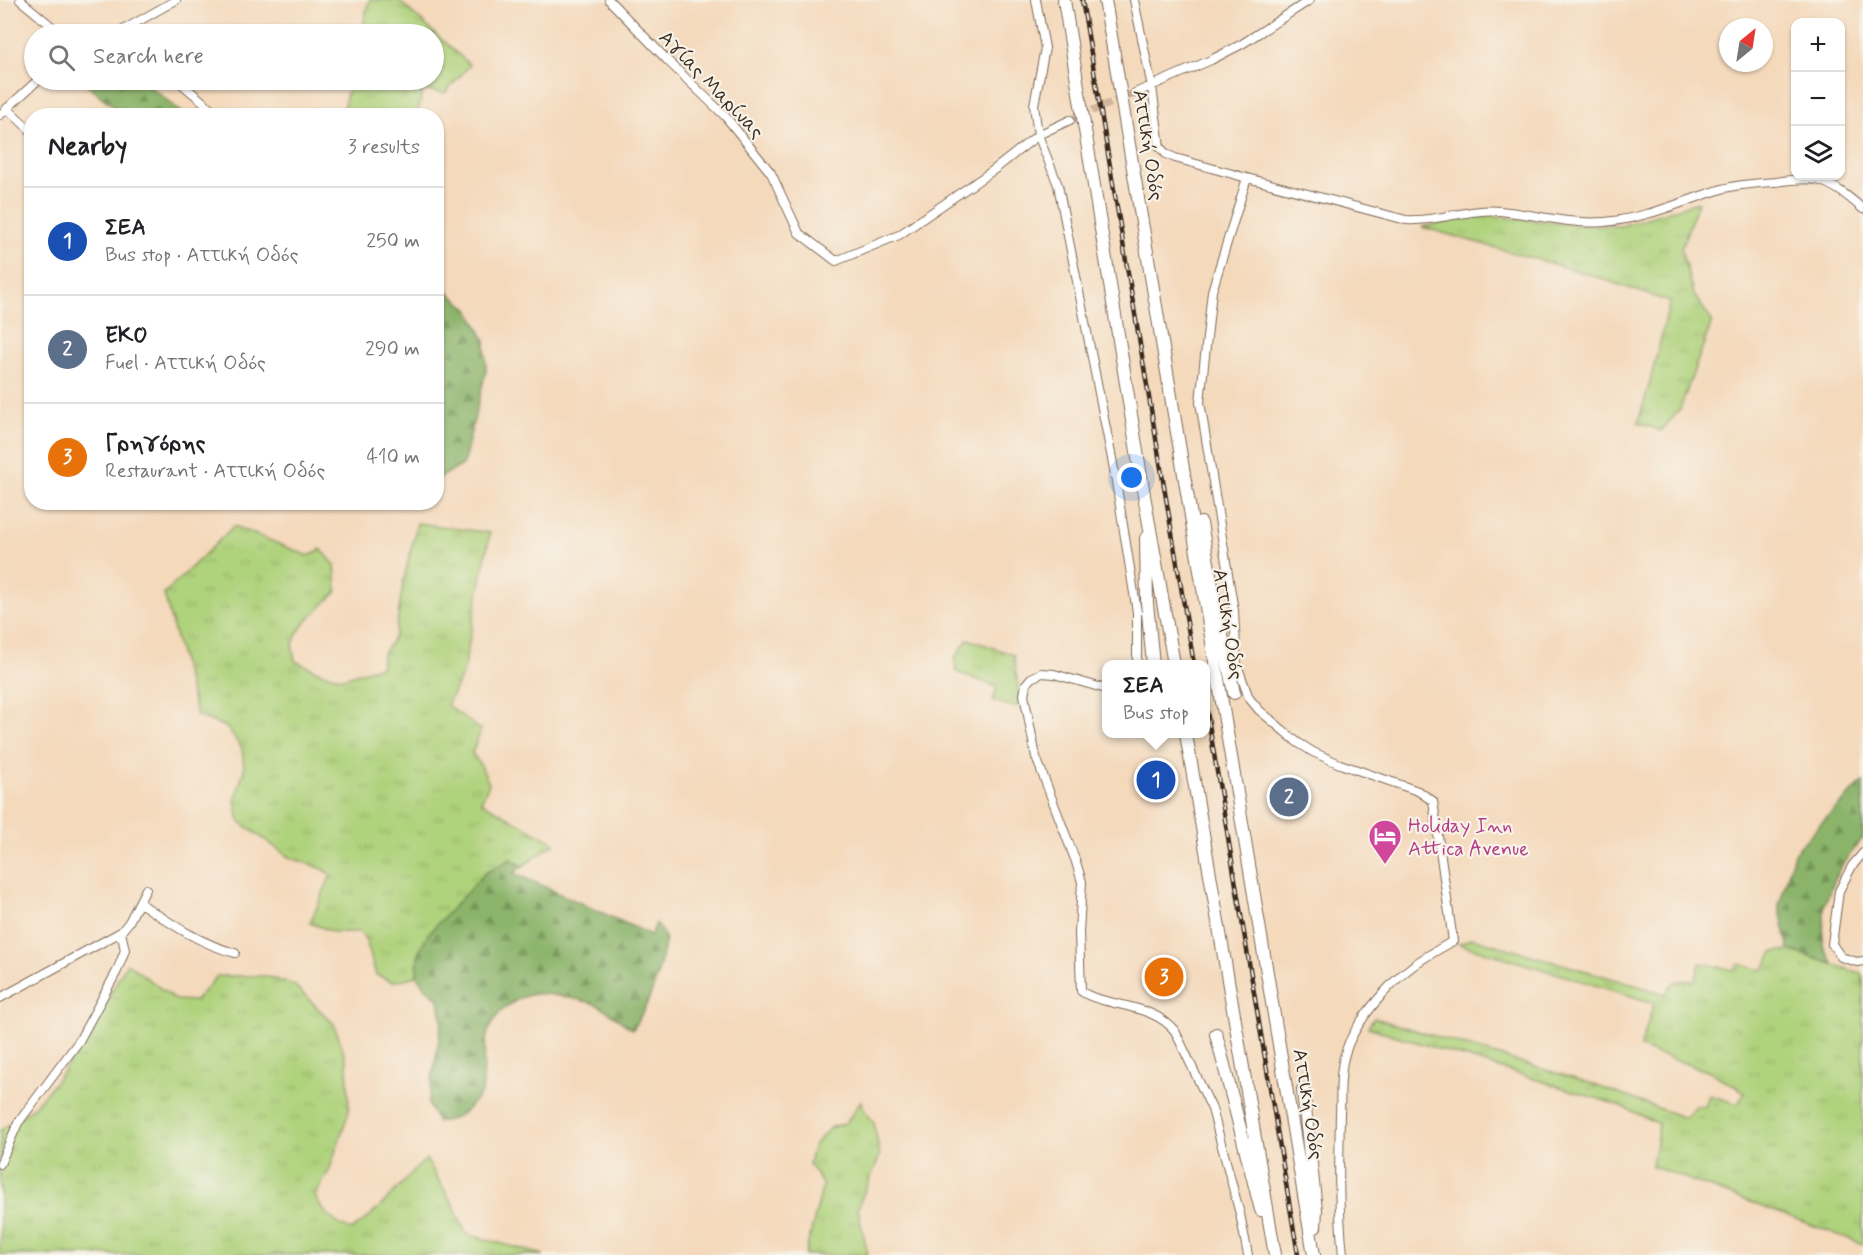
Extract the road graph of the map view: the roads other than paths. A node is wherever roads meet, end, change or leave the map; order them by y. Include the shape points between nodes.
1 (20, 0) edge
2 (176, 0) edge
3 (609, 0) edge
4 (1036, 0) edge
5 (1064, 0) edge
6 (1105, 0) edge
7 (1134, 0) edge
8 (1310, 0) edge
9 (49, 24) edge
10 (137, 24) edge
11 (1152, 87) junction
12 (27, 90) edge
13 (189, 90) edge
14 (1135, 93) tunnel mouth
15 (210, 108) edge
16 (3, 112) edge
17 (1070, 120) tunnel mouth
18 (24, 126) edge
19 (1038, 135) junction
20 (1247, 178) junction
21 (1863, 208) edge
22 (1172, 398) junction
23 (1145, 501) junction
24 (1137, 660) edge
25 (1153, 660) edge
26 (1173, 660) edge
27 (1102, 688) edge
28 (1234, 693) dead end
29 (1187, 738) edge
30 (1863, 853) edge
31 (146, 889) dead end
32 (140, 903) junction
33 (121, 932) junction
34 (235, 953) dead end
35 (1863, 961) edge
36 (0, 998) edge
37 (1216, 1034) dead end
38 (1303, 1090) dead end
39 (0, 1164) edge
40 (1314, 1252) edge
41 (1275, 1254) edge
42 (1248, 1255) edge
43 (1343, 1255) edge

1 - 9 street
2 - 10 street
3 - 19 street, Αγίας Μαρίνας via 725,116 771,173 799,233 836,261 899,235
4 - 19 street via 1045,48 1034,105
5 - 23 highway
6 - 22 highway, Αττική Οδός
7 - 11 street
8 - 11 street via 1242,44
11 - 14 street
11 - 20 street via 1158,142 1163,151
12 - 16 street
13 - 15 street
16 - 18 street
17 - 19 street
19 - 24 street via 1058,185 1114,469 1137,612
20 - 21 street via 1406,220 1425,221 1483,211 1563,221 1624,220 1725,188 1798,180 1817,180
20 - 43 street via 1212,291 1200,402 1234,611 1237,665 1249,698 1259,711 1297,742 1313,752 1418,791 1433,801 1453,941 1401,976 1362,1020 1345,1054 1339,1139
22 - 28 highway via 1191,462
22 - 40 highway, Αττική Οδός
23 - 25 highway
23 - 26 highway
27 - 42 street via 1042,673 1026,684 1024,695 1036,757 1082,882 1081,991 1156,1015 1175,1032 1212,1109
29 - 41 highway
30 - 35 street via 1839,891 1832,944 1841,957
31 - 32 street
32 - 33 street
32 - 34 street via 207,944
33 - 36 street
33 - 39 street via 125,950 117,971 79,1041 18,1123
37 - 41 highway
38 - 40 highway via 1316,1210

